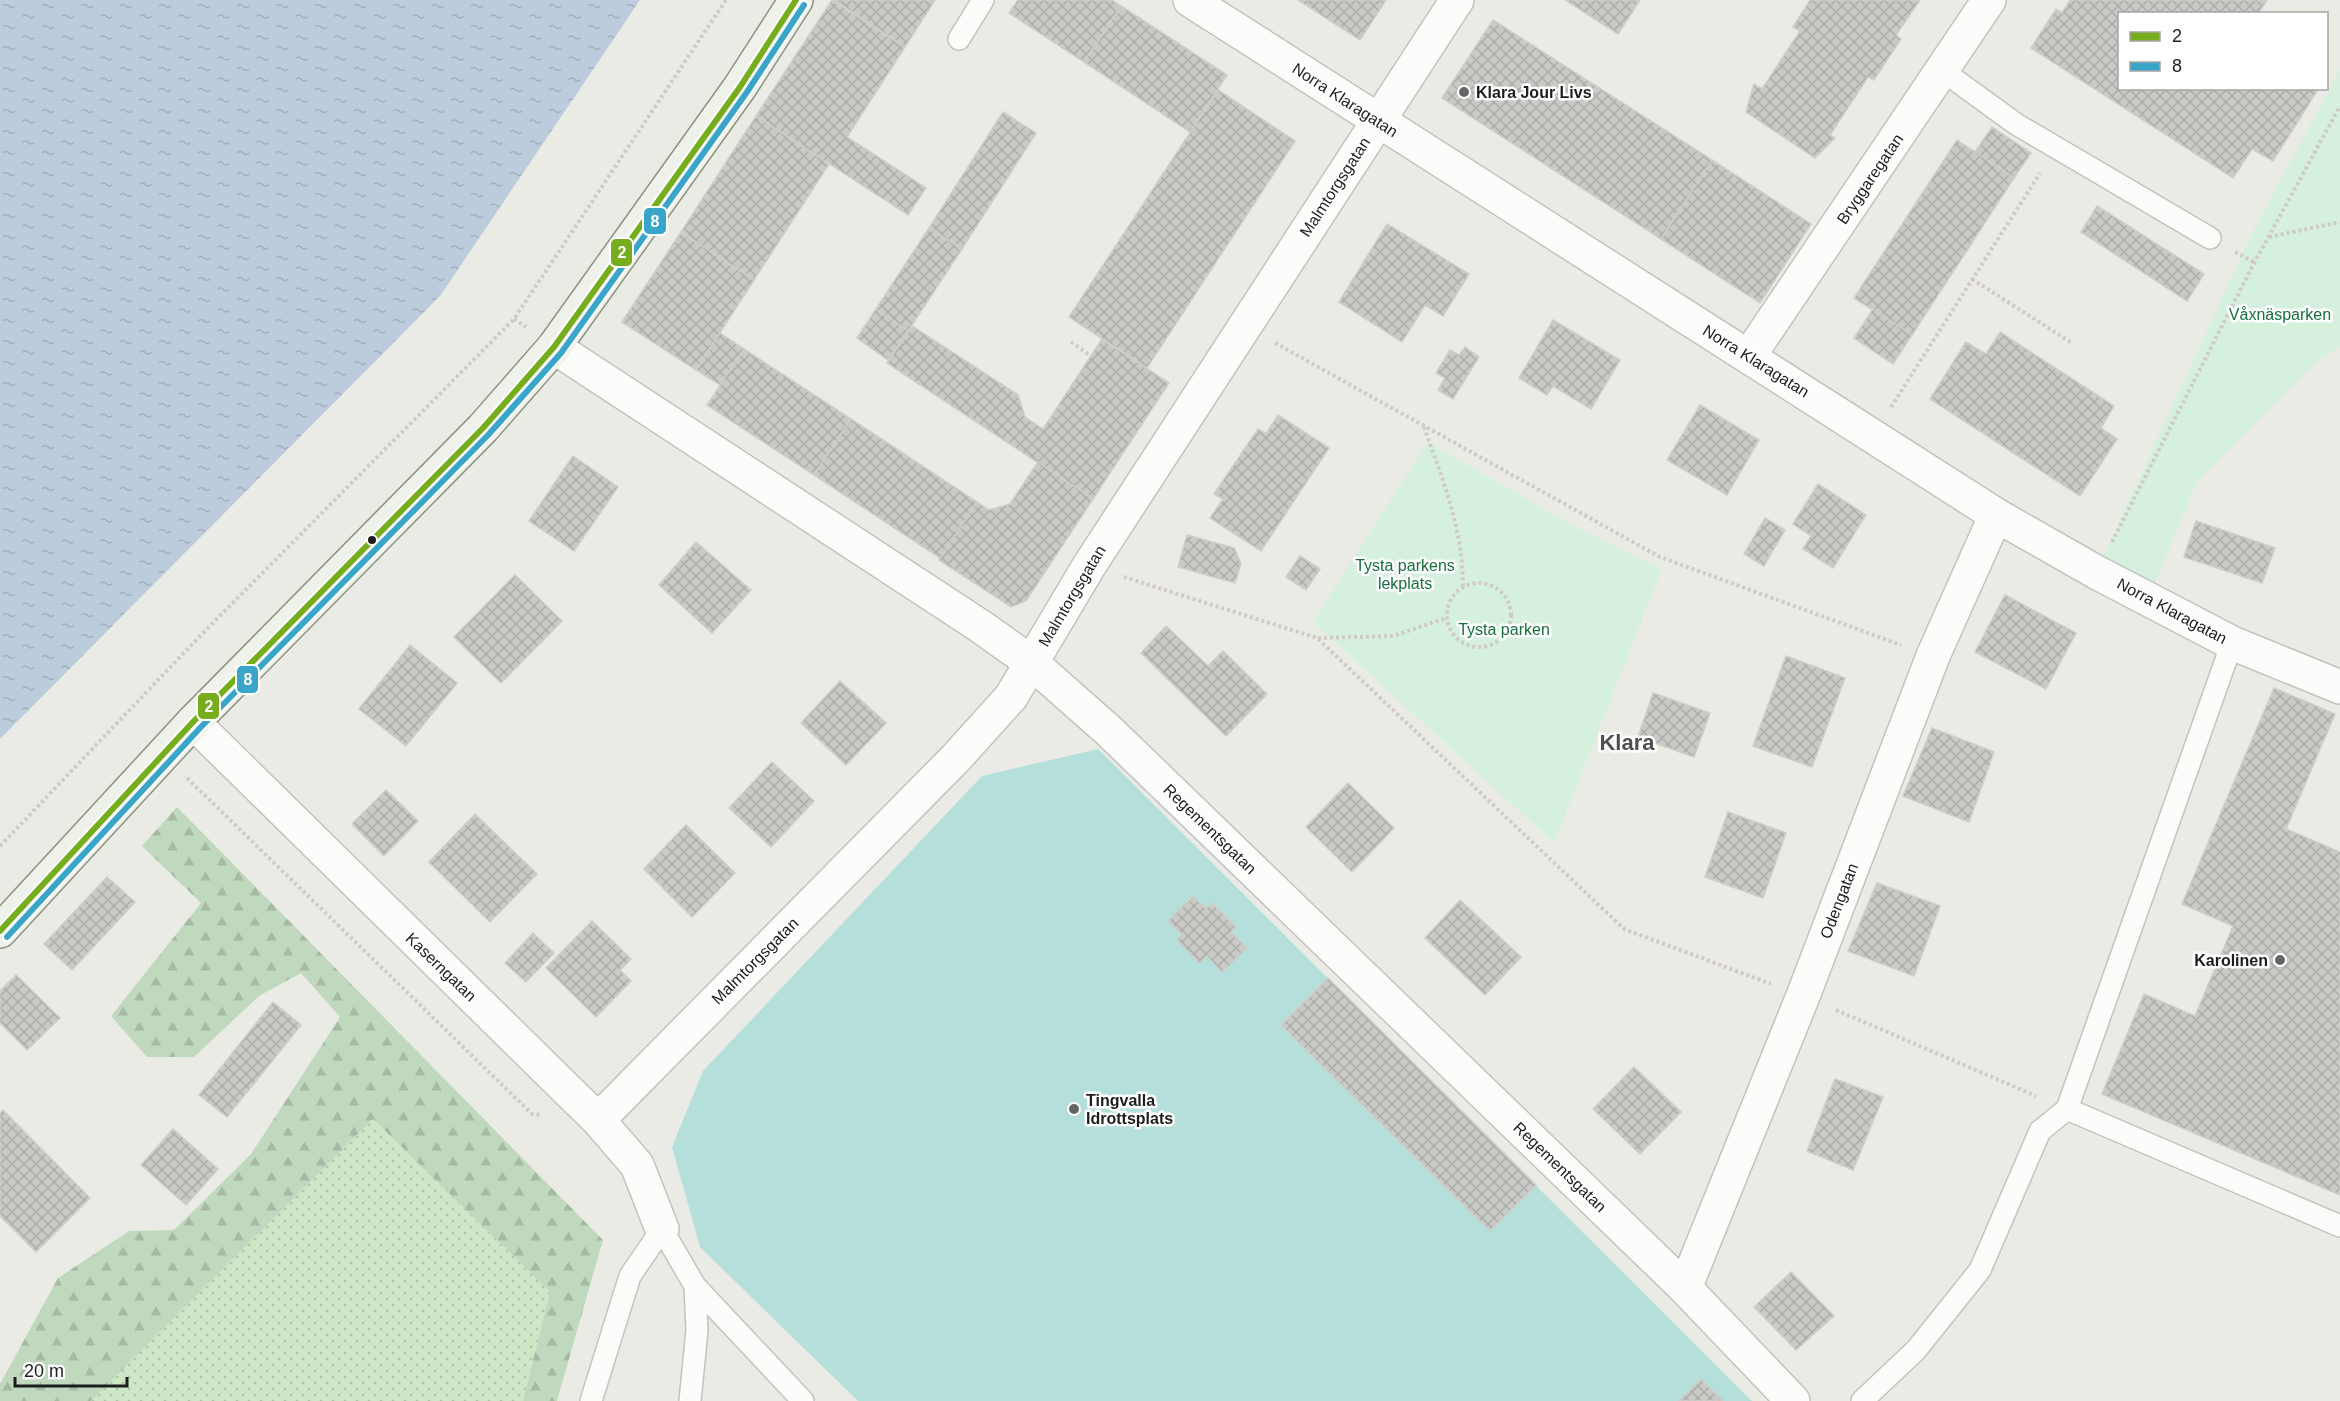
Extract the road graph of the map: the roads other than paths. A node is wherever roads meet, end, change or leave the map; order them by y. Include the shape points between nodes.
1 (796, 0) edge
2 (983, 0) edge
3 (1190, 0) edge
4 (1457, 0) edge
5 (1989, 0) edge
6 (959, 39) dead end
7 (1943, 71) junction
8 (1378, 122) junction
9 (2210, 238) dead end
10 (554, 347) junction
11 (1749, 356) junction
12 (1996, 515) junction
13 (2232, 643) junction
14 (1032, 663) junction
15 (2340, 687) edge
16 (193, 722) junction
17 (0, 930) edge
18 (2067, 1109) junction
19 (598, 1120) junction
20 (2340, 1226) edge
21 (662, 1229) junction
22 (695, 1286) junction
23 (1685, 1288) junction
24 (591, 1401) edge
25 (690, 1401) edge
26 (803, 1401) edge
27 (1793, 1401) edge
28 (1862, 1401) edge

1 - 10 street via 740,87
2 - 6 lane
3 - 8 street, Norra Klaragatan
4 - 8 street, Malmtorgsgatan
5 - 7 street, Bryggaregatan
7 - 9 lane via 2016,124
7 - 11 street, Bryggaregatan
8 - 11 street, Norra Klaragatan
8 - 14 street, Malmtorgsgatan via 1089,566
10 - 14 street, Regementsgatan
10 - 16 street via 483,428
11 - 12 street, Norra Klaragatan
12 - 13 street, Norra Klaragatan
12 - 23 street, Odengatan via 1933,656 1803,996
13 - 15 street, Norra Klaragatan
13 - 18 lane
14 - 19 street, Malmtorgsgatan via 1011,697 955,759
14 - 23 street, Regementsgatan via 1109,731
16 - 17 street
16 - 19 street, Kaserngatan
18 - 20 lane
18 - 28 lane via 2040,1131 1980,1270 1916,1350
19 - 21 street, Kaserngatan via 637,1165
21 - 22 lane
21 - 24 lane via 630,1276
22 - 25 lane via 697,1330
22 - 26 lane
23 - 27 street, Regementsgatan

